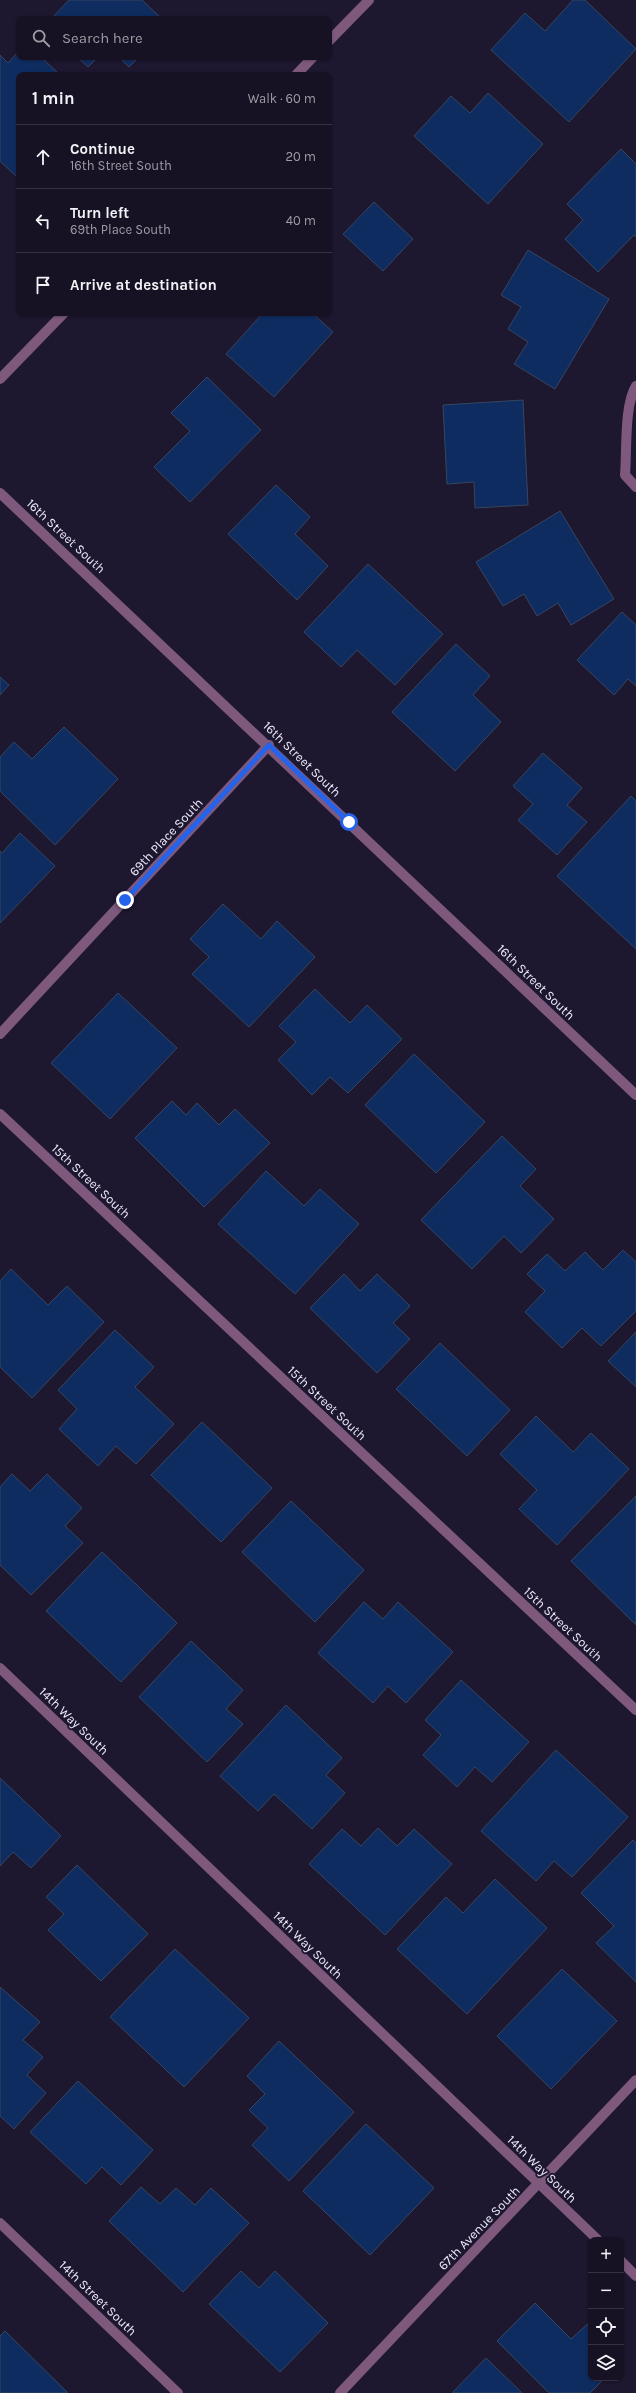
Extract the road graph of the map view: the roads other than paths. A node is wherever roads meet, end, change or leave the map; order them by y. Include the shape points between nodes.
1 (369, 0) edge
2 (332, 38) edge
3 (310, 60) edge
4 (299, 72) edge
5 (61, 316) edge
6 (0, 379) edge
7 (636, 386) edge
8 (636, 487) edge
9 (0, 493) edge
10 (269, 745) junction
11 (0, 1034) edge
12 (636, 1095) edge
13 (0, 1114) edge
14 (0, 1668) edge
15 (636, 1710) edge
16 (636, 2080) edge
17 (539, 2184) junction
18 (0, 2223) edge
19 (595, 2237) edge
20 (624, 2264) edge
21 (636, 2276) edge
22 (178, 2393) edge
23 (340, 2393) edge

1 - 2 street
3 - 4 street
5 - 6 street
7 - 8 street via 632,393 629,415 625,475
9 - 10 street, 16th Street South
10 - 11 street, 69th Place South
10 - 12 street, 16th Street South
13 - 15 street, 15th Street South
14 - 17 street, 14th Way South
16 - 17 street, 67th Avenue South
17 - 19 street, 14th Way South
17 - 23 street, 67th Avenue South
18 - 22 street, 14th Street South
20 - 21 street

